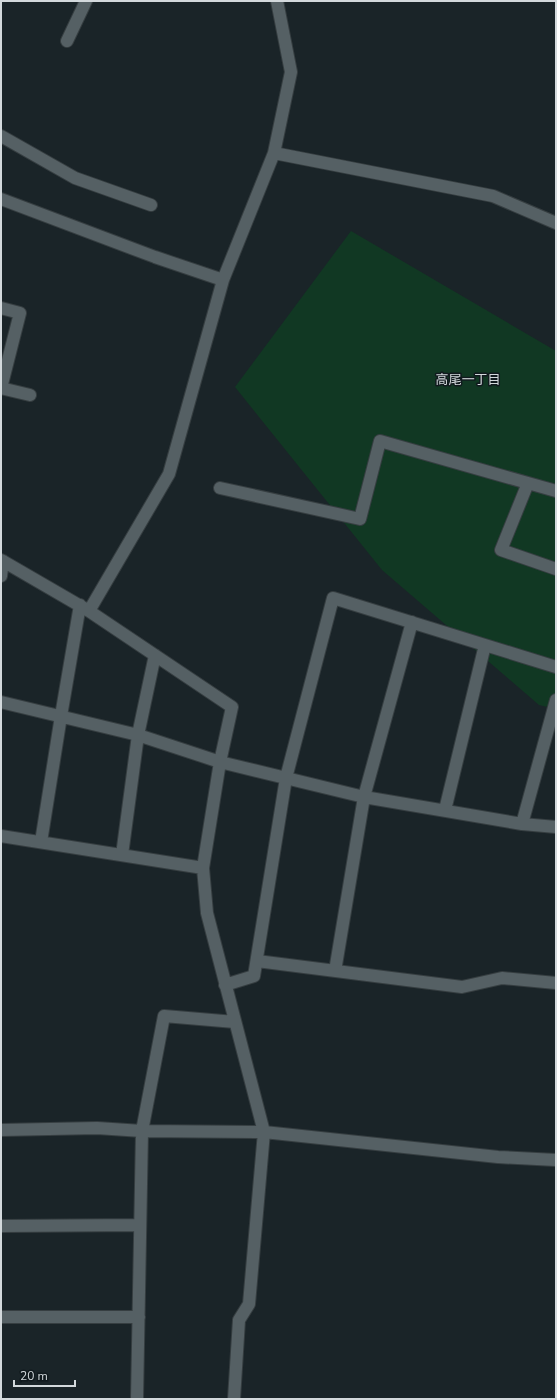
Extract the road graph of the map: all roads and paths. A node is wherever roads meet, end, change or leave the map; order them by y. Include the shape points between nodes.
1 (86, 1) edge
2 (277, 1) edge
3 (67, 41) dead end
4 (1, 136) edge
5 (274, 153) junction
6 (1, 198) edge
7 (151, 205) dead end
8 (556, 223) edge
9 (223, 280) junction
10 (1, 308) edge
11 (1, 388) edge
12 (30, 395) dead end
13 (528, 483) junction
14 (220, 488) dead end
15 (556, 491) edge
16 (2, 560) edge
17 (556, 569) edge
18 (1, 576) edge
19 (85, 608) junction
20 (412, 622) junction
21 (485, 645) junction
22 (155, 654) junction
23 (555, 665) edge
24 (556, 700) edge
25 (1, 702) edge
26 (61, 716) junction
27 (138, 734) junction
28 (220, 762) junction
29 (286, 778) junction
30 (364, 797) junction
31 (445, 810) junction
32 (522, 824) junction
33 (556, 827) edge
34 (1, 836) edge
35 (41, 842) junction
36 (122, 855) junction
37 (203, 868) junction
38 (257, 961) junction
39 (335, 971) junction
40 (556, 983) edge
41 (225, 985) junction
42 (235, 1022) junction
43 (1, 1130) edge
44 (142, 1130) junction
45 (264, 1132) junction
46 (556, 1160) edge
47 (140, 1225) junction
48 (1, 1226) edge
49 (1, 1317) edge
50 (139, 1317) junction
51 (137, 1399) edge
52 (234, 1399) edge

1 - 3 street
2 - 5 street via 291,72
4 - 7 street via 75,178
5 - 8 street via 494,196
5 - 9 street
6 - 9 street
9 - 19 street via 169,474
10 - 11 street via 20,313
11 - 12 street
13 - 14 street via 380,441 360,519
13 - 15 street
13 - 17 street via 501,550
16 - 18 street
16 - 19 street
19 - 22 street
19 - 26 street
20 - 21 street
20 - 29 street via 333,598
20 - 30 street
21 - 23 street
21 - 31 street
22 - 27 street
22 - 28 street via 232,707
24 - 32 street
25 - 26 street
26 - 27 street
26 - 35 street
27 - 28 street
27 - 36 street
28 - 29 street
28 - 37 street
29 - 30 street
29 - 38 street
30 - 31 street
30 - 39 street
31 - 32 street
32 - 33 street
34 - 35 street
35 - 36 street
36 - 37 street
37 - 41 street via 206,913
38 - 39 street
38 - 41 street via 254,976
39 - 40 street via 462,987 502,978
41 - 42 street
42 - 44 street via 164,1016
42 - 45 street
43 - 44 street
44 - 45 street
44 - 47 street
45 - 46 street via 498,1157
45 - 52 street via 249,1304 239,1320
47 - 48 street
47 - 50 street
49 - 50 street
50 - 51 street

